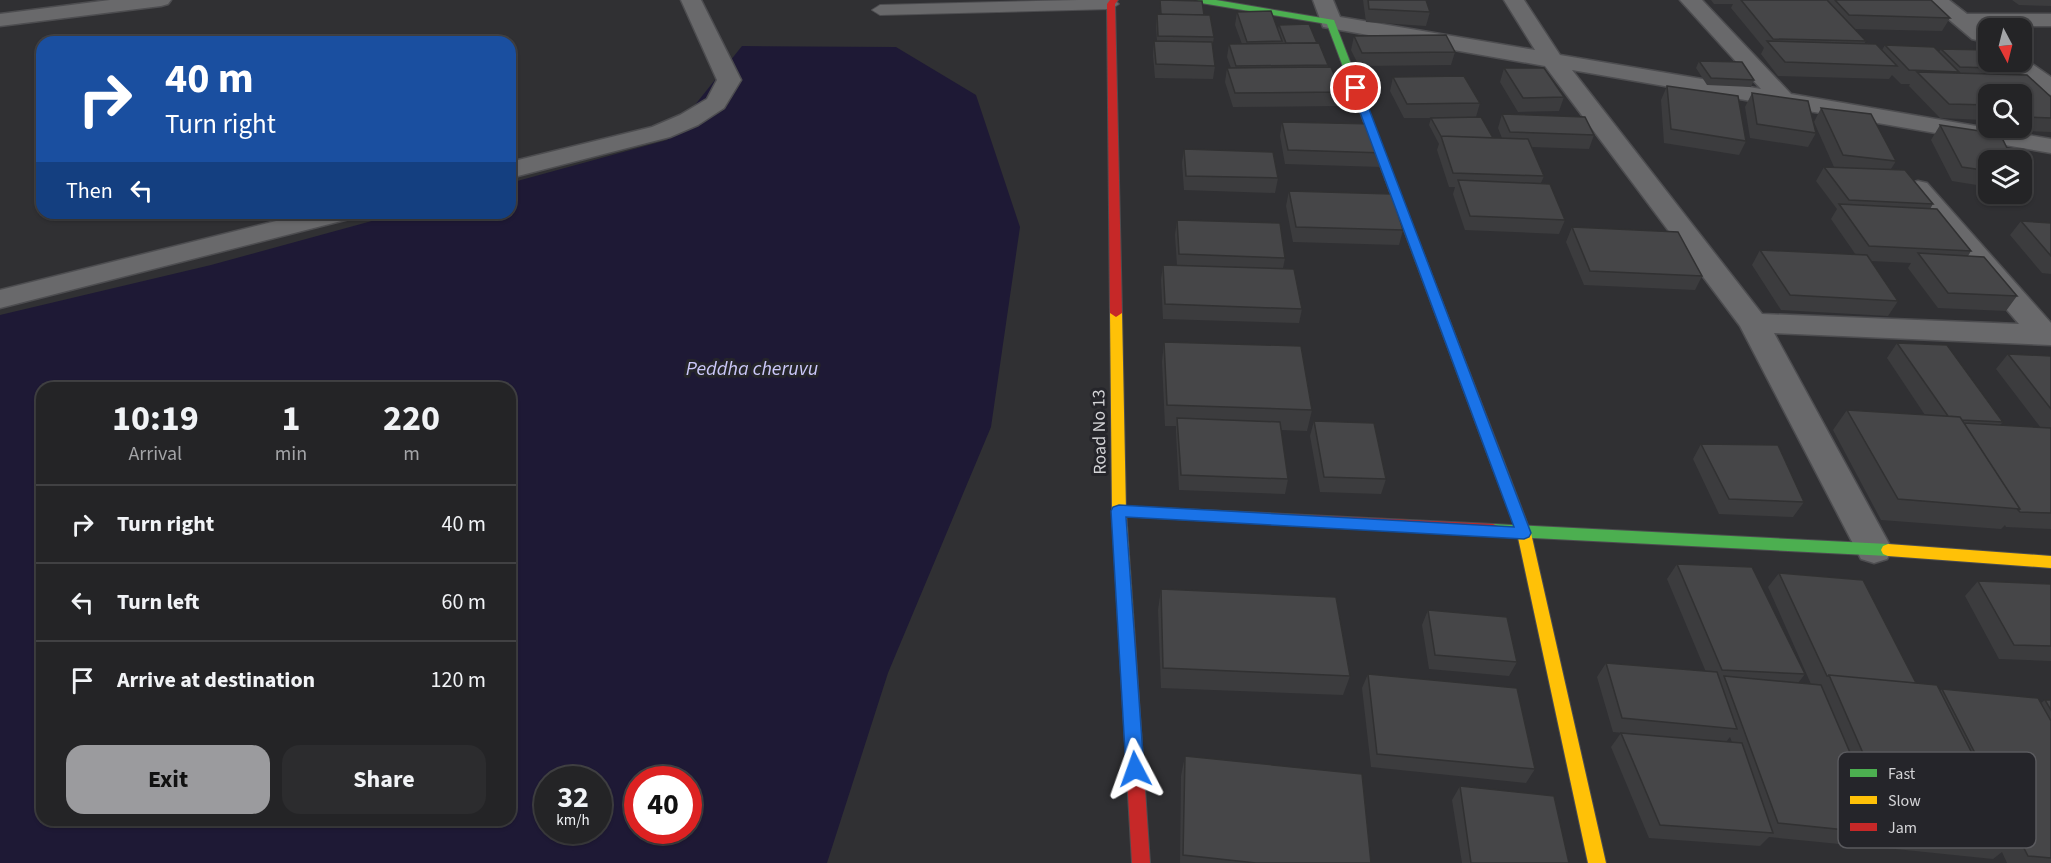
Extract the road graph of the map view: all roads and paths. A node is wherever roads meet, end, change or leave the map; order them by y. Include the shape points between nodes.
1 (161, 0) edge
2 (691, 0) edge
3 (1202, 0) edge
4 (1323, 0) edge
5 (1514, 0) edge
6 (1690, 0) edge
7 (1936, 0) edge
8 (1112, 2) edge
9 (880, 10) dead end
10 (0, 20) edge
11 (1962, 20) junction
12 (2051, 20) edge
13 (1331, 22) junction
14 (1978, 32) edge
15 (1552, 60) junction
16 (2029, 72) edge
17 (2051, 88) edge
18 (1783, 99) junction
19 (2051, 146) edge
20 (516, 168) edge
21 (1918, 189) edge
22 (316, 219) edge
23 (0, 299) edge
24 (1753, 323) junction
25 (2048, 335) edge
26 (1119, 511) junction
27 (1524, 533) junction
28 (1874, 549) junction
29 (2051, 562) edge
30 (1603, 862) edge
31 (1141, 863) edge

1 - 10 street
2 - 20 street via 729,80 716,104 661,132
3 - 13 street
4 - 13 street
5 - 15 street
6 - 18 street
7 - 11 street
8 - 9 lane
8 - 26 street, Road No 13
11 - 12 street
11 - 14 street
13 - 15 street
13 - 27 street
15 - 18 street
15 - 24 street
16 - 17 street
18 - 19 street
21 - 25 street
22 - 23 street
24 - 25 street
24 - 28 street
26 - 27 street
26 - 31 street, Road No 13
27 - 28 street
27 - 30 street
28 - 29 street

